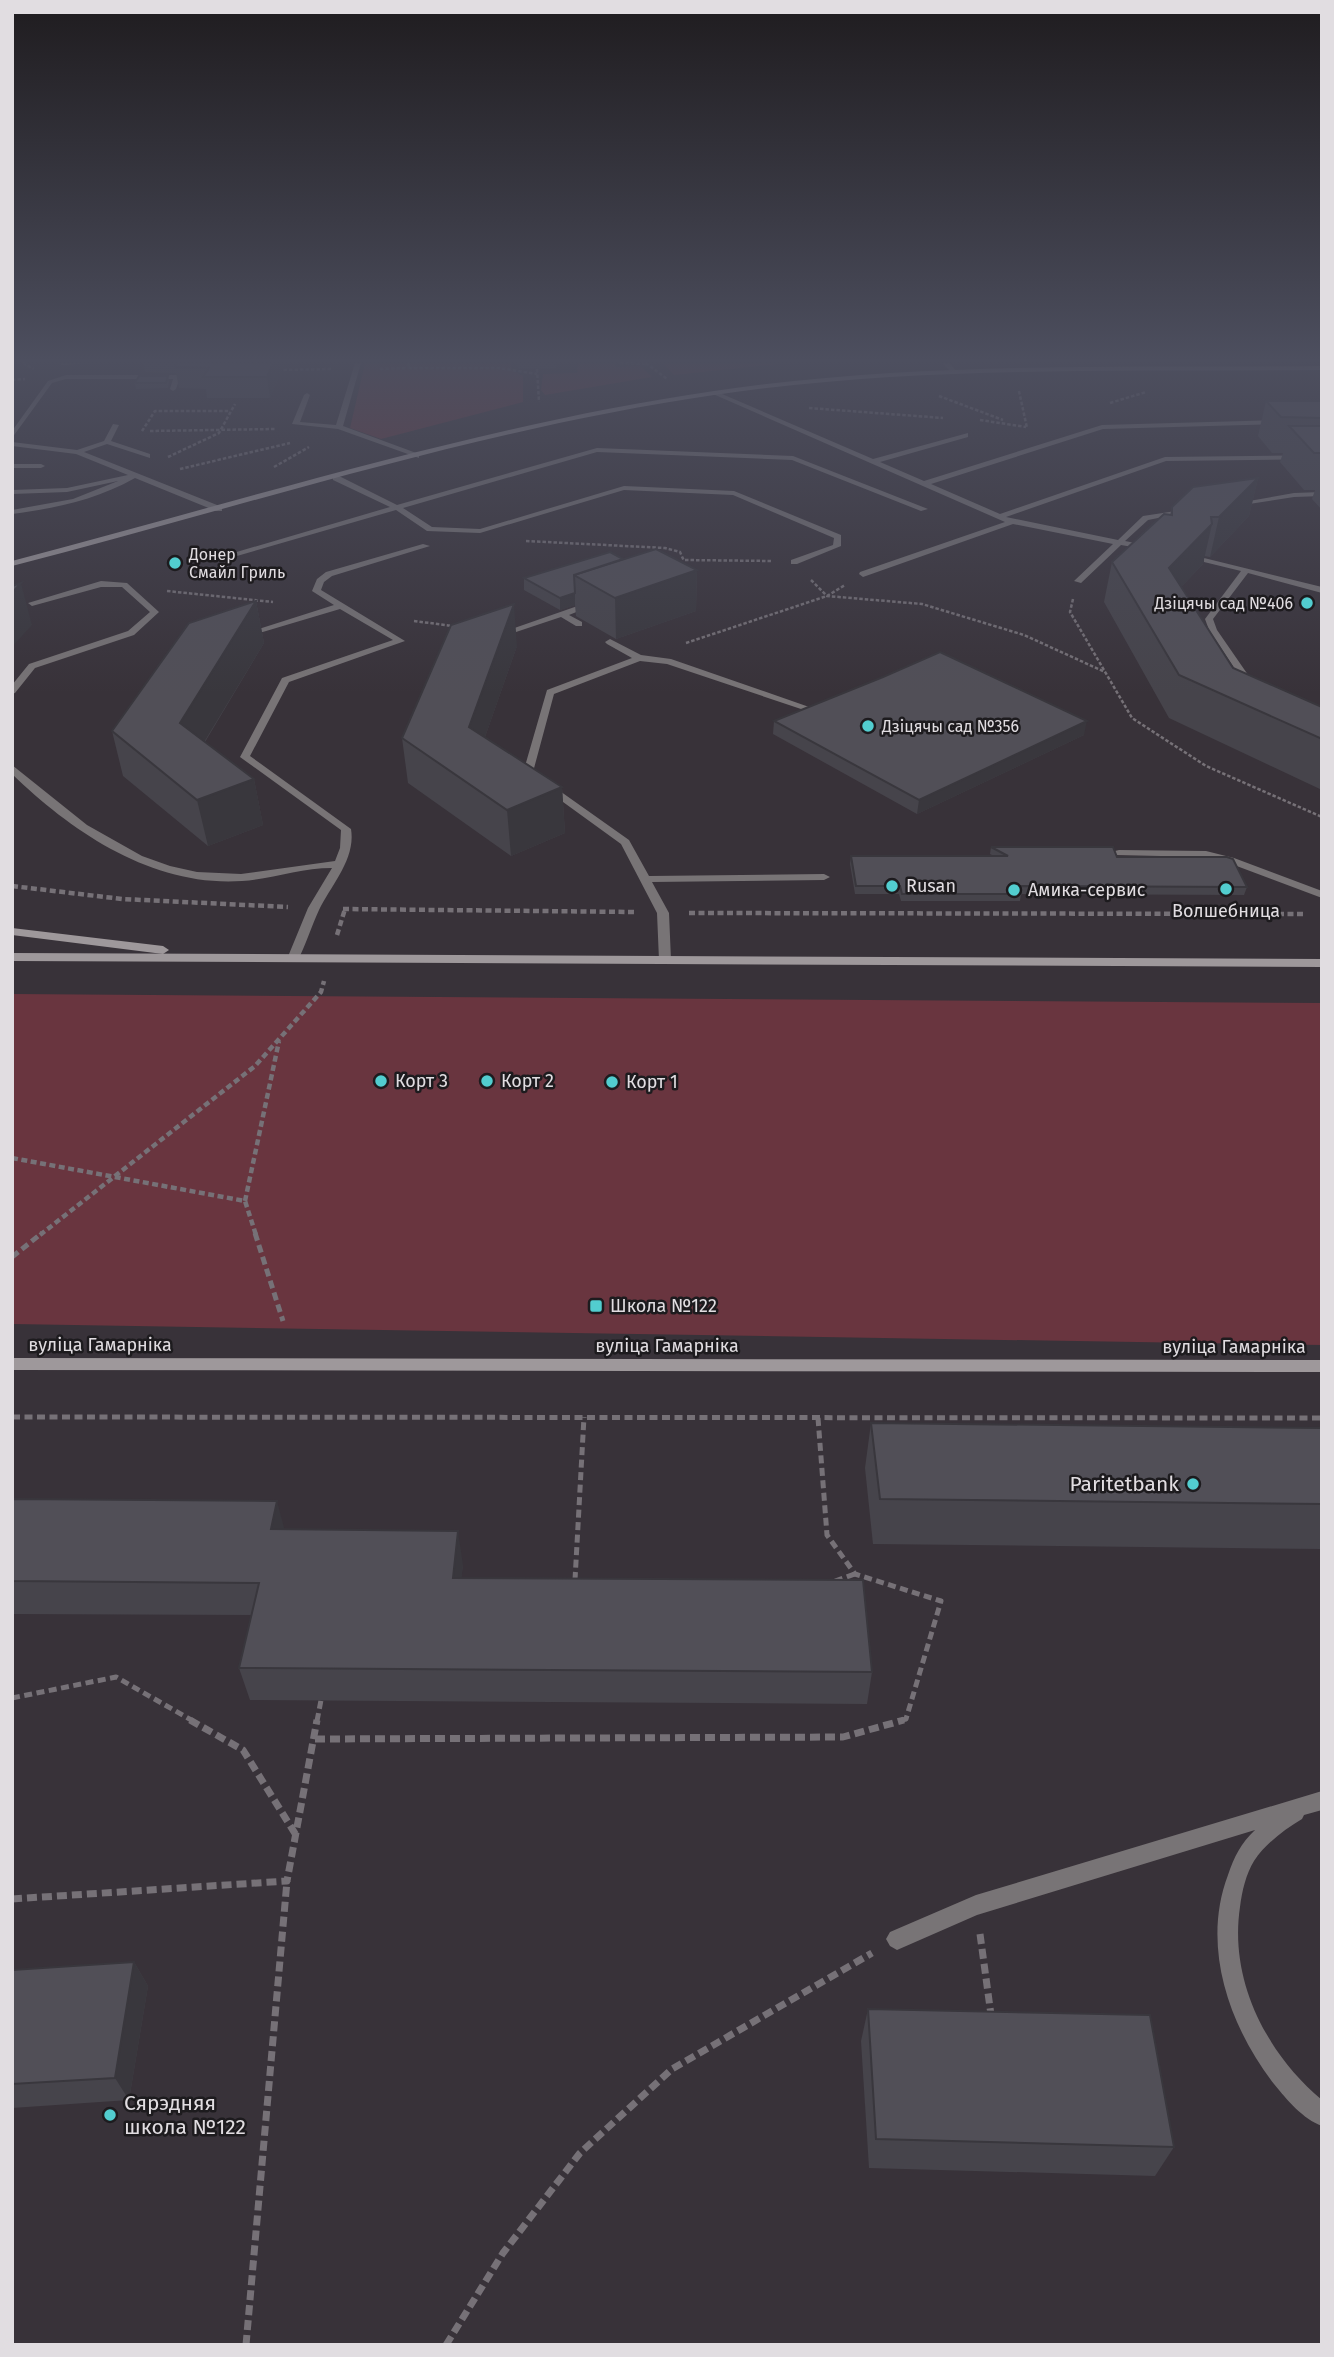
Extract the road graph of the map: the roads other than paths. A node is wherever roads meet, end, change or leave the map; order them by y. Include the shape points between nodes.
1 (129, 473) edge
2 (354, 473) edge
3 (516, 473) edge
4 (832, 473) edge
5 (897, 473) edge
6 (958, 473) edge
7 (1125, 473) edge
8 (134, 475) junction
9 (336, 478) junction
10 (923, 484) junction
11 (12, 492) edge
12 (1322, 494) edge
13 (1226, 505) edge
14 (396, 507) junction
15 (219, 509) junction
16 (924, 509) dead end
17 (1199, 510) edge
18 (12, 512) edge
19 (998, 517) junction
20 (1012, 522) junction
21 (1120, 545) junction
22 (426, 547) dead end
23 (1159, 550) edge
24 (227, 556) dead end
25 (1207, 560) edge
26 (794, 562) road end
27 (12, 564) edge
28 (1246, 570) junction
29 (863, 574) dead end
30 (1078, 581) road end
31 (1322, 590) edge
32 (599, 602) edge
33 (32, 603) dead end
34 (341, 606) junction
35 (562, 614) junction
36 (579, 624) dead end
37 (253, 632) edge
38 (507, 632) edge
39 (610, 642) edge
40 (639, 658) junction
41 (12, 691) edge
42 (1254, 692) edge
43 (807, 708) edge
44 (12, 768) edge
45 (1119, 853) edge
46 (339, 864) junction
47 (824, 877) dead end
48 (645, 879) junction
49 (1322, 895) edge
50 (12, 930) edge
51 (12, 957) edge
52 (238, 958) junction
53 (293, 959) junction
54 (665, 960) junction
55 (1322, 963) edge
56 (12, 1364) edge
57 (1322, 1366) edge
58 (1319, 1801) edge
59 (897, 1939) road end
60 (1322, 2115) edge

1 - 8 lane
2 - 9 main road
3 - 14 lane
4 - 16 lane
5 - 10 lane
6 - 10 lane
7 - 19 lane
8 - 11 lane via 67,490
8 - 15 lane
8 - 18 lane via 85,500
9 - 14 lane
9 - 15 main road
10 - 19 lane
12 - 13 lane
14 - 24 lane
14 - 26 lane via 430,529 458,533 480,531 624,488 734,493 838,537 837,546
15 - 27 main road
17 - 21 lane via 1146,518
19 - 20 lane
20 - 21 lane
20 - 29 lane
21 - 23 lane
21 - 30 lane
22 - 34 lane via 329,574 316,591
25 - 28 lane
28 - 31 lane
28 - 42 lane via 1209,619
32 - 35 lane
33 - 41 lane via 101,584 124,585 155,612 131,633 32,666
34 - 37 lane
34 - 46 lane via 400,641 285,680 245,757 346,829 349,836
35 - 36 lane
35 - 38 lane
39 - 40 lane
40 - 43 lane via 668,661
40 - 48 lane via 550,692 528,773 625,842
44 - 46 lane via 33,790 115,848 175,870 228,878 255,877 311,863
45 - 49 lane via 1206,854
46 - 53 lane
47 - 48 lane
48 - 54 lane via 663,913
50 - 52 main road
51 - 52 main road
52 - 53 main road
53 - 54 main road
54 - 55 main road
56 - 57 main road, вуліца Гамарніка
58 - 59 lane via 976,1905
58 - 60 lane via 1273,1826 1242,1861 1227,1909 1229,1966 1250,2027 1289,2085

